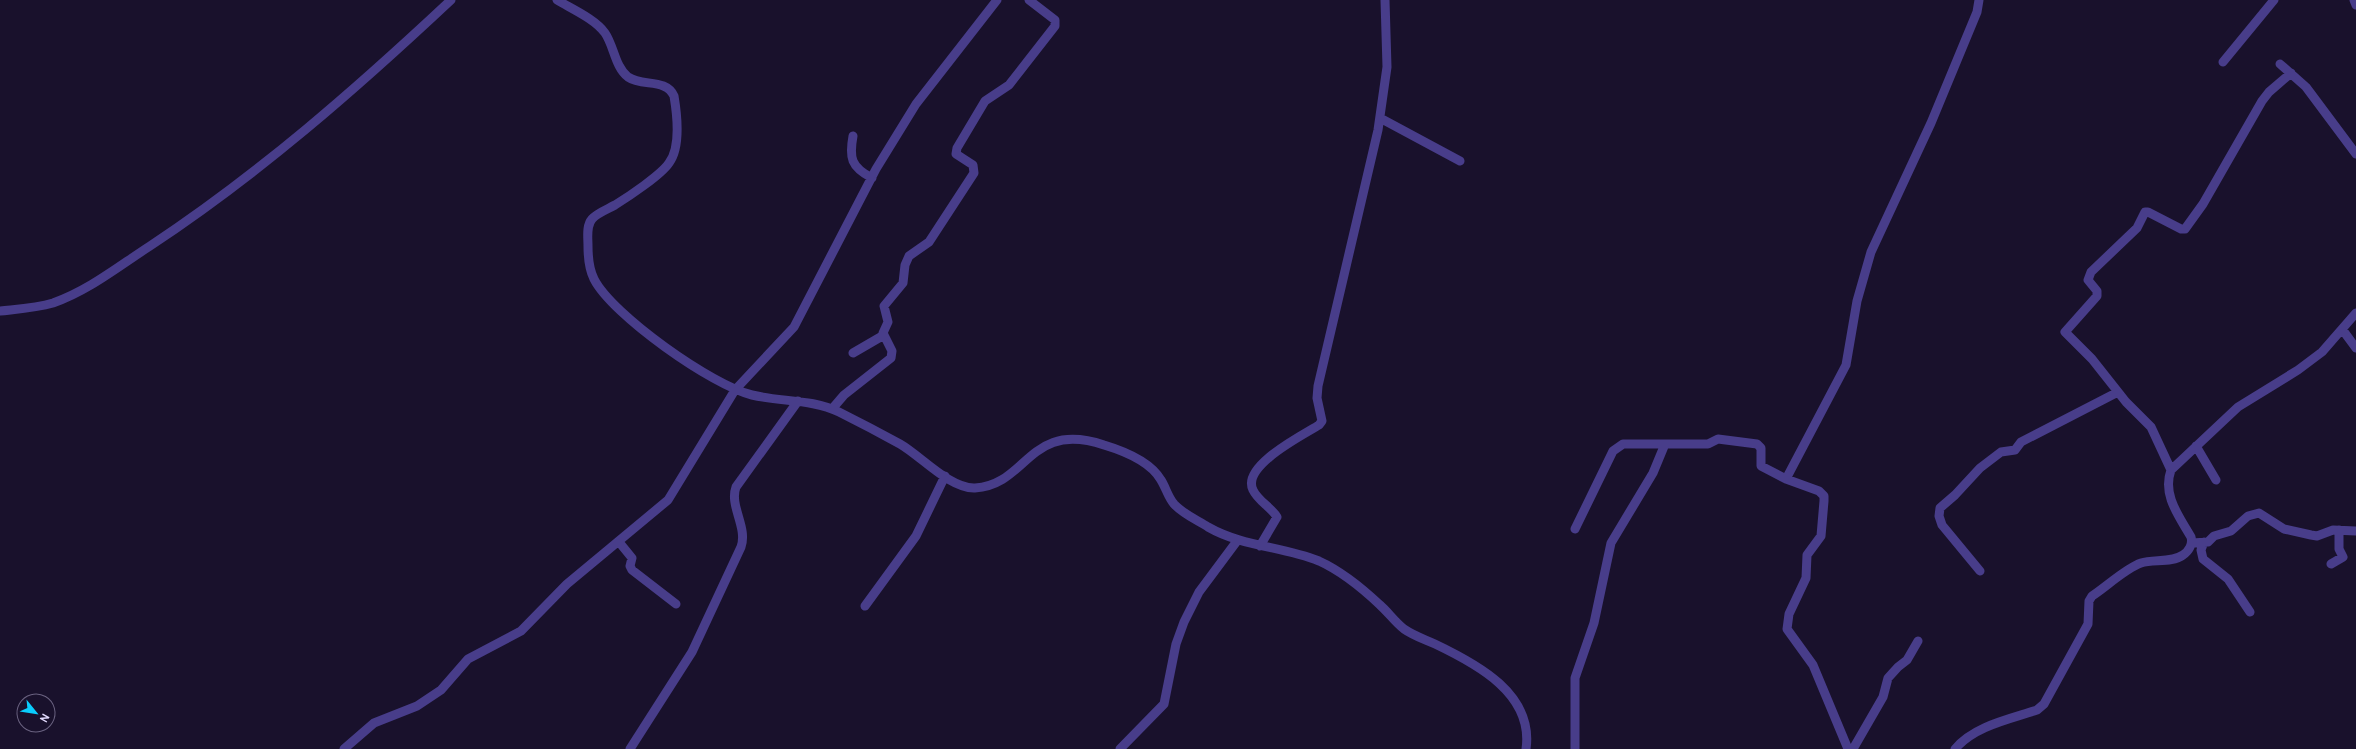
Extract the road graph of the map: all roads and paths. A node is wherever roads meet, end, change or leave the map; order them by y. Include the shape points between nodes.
1 (452, 0) edge
2 (557, 0) edge
3 (997, 0) edge
4 (1029, 0) edge
5 (1385, 0) edge
6 (1979, 0) edge
7 (2274, 0) edge
8 (2354, 0) edge
9 (2356, 5) edge
10 (2223, 62) dead end
11 (2280, 64) dead end
12 (2291, 73) junction
13 (1380, 118) junction
14 (853, 136) dead end
15 (2356, 154) edge
16 (1460, 161) dead end
17 (872, 178) junction
18 (0, 311) edge
19 (2356, 313) edge
20 (2342, 329) junction
21 (884, 335) junction
22 (2356, 348) edge
23 (853, 353) dead end
24 (735, 390) junction
25 (2118, 392) junction
26 (798, 401) junction
27 (832, 409) junction
28 (1665, 444) junction
29 (2196, 446) junction
30 (2171, 470) junction
31 (945, 476) junction
32 (1786, 480) junction
33 (2216, 480) dead end
34 (1575, 529) dead end
35 (2339, 530) junction
36 (2356, 531) edge
37 (1237, 541) junction
38 (619, 542) junction
39 (2204, 542) junction
40 (2192, 543) junction
41 (1260, 546) junction
42 (2331, 564) dead end
43 (1980, 571) dead end
44 (676, 604) dead end
45 (865, 606) dead end
46 (2250, 612) dead end
47 (1918, 641) dead end
48 (344, 749) edge
49 (630, 749) edge
50 (1120, 749) edge
51 (1526, 749) edge
52 (1575, 749) edge
53 (1848, 749) edge
54 (1853, 749) edge
55 (1955, 749) edge

1 - 18 street via 364,82 281,152 186,222 68,296 38,307
2 - 24 street via 603,30 620,68 627,76 639,82 665,86 673,94 676,103 676,142 670,162 590,222 588,255 594,278 602,291 628,318
3 - 17 street via 916,104
4 - 21 street via 1055,20 1056,24 1009,85 984,103 957,148 956,154 973,165 974,173 929,242 908,258 903,283 884,306 888,322
5 - 13 street via 1387,67
6 - 32 street via 1931,123 1871,252 1857,301 1846,365
7 - 10 street
8 - 9 street
11 - 12 street
12 - 15 street via 2306,87
12 - 25 street via 2269,92 2262,102 2203,204 2185,229 2147,212 2138,228 2100,261 2089,276 2088,281 2097,291 2097,296 2065,333 2092,359
13 - 16 street
13 - 41 street via 1318,386 1316,398 1322,421 1268,457 1254,476 1253,491 1277,517
14 - 17 street via 850,153 852,161
17 - 24 street via 794,327
19 - 20 street
20 - 22 street
20 - 29 street via 2322,352 2306,365 2238,407
21 - 23 street
21 - 27 street via 892,351 891,358 844,395
24 - 26 street via 754,396
24 - 38 street via 672,496
25 - 30 street via 2151,427
25 - 43 street via 2021,442 2015,450 2002,452 1980,468 1940,508 1942,525
26 - 27 street
26 - 49 street via 736,488 734,495 743,534 741,547 692,652
27 - 31 street via 901,444
28 - 32 street via 1708,444 1718,439 1756,443 1761,448 1761,466
28 - 34 street via 1626,444 1616,448
28 - 52 street via 1652,474 1611,543 1594,623 1575,678
29 - 30 street
29 - 33 street
30 - 40 street via 2169,498
31 - 37 street via 963,486 981,487 1001,480 1047,444 1073,440 1099,443 1142,461 1159,477 1177,507
31 - 45 street via 916,536
32 - 53 street via 1819,491 1824,496 1821,536 1807,555 1806,578 1789,614 1787,629 1813,665
35 - 36 street
35 - 39 street via 2311,536 2284,529 2259,513 2248,516 2231,531
35 - 42 street via 2339,549 2344,557
37 - 41 street
37 - 50 street via 1199,592 1186,617 1176,644 1164,704
38 - 44 street via 632,558 632,570
38 - 48 street via 567,584 521,631 468,659 441,690 417,706 374,723
39 - 40 street
39 - 46 street via 2201,550 2203,559 2228,579
40 - 55 street via 2181,557 2137,564 2092,596 2089,601 2088,624 2044,704 2037,710 1980,730
41 - 51 street via 1306,556 1325,564 1370,596 1407,631 1449,651 1497,681 1511,694 1521,711 1528,735
47 - 54 street via 1907,660 1888,678 1883,697

